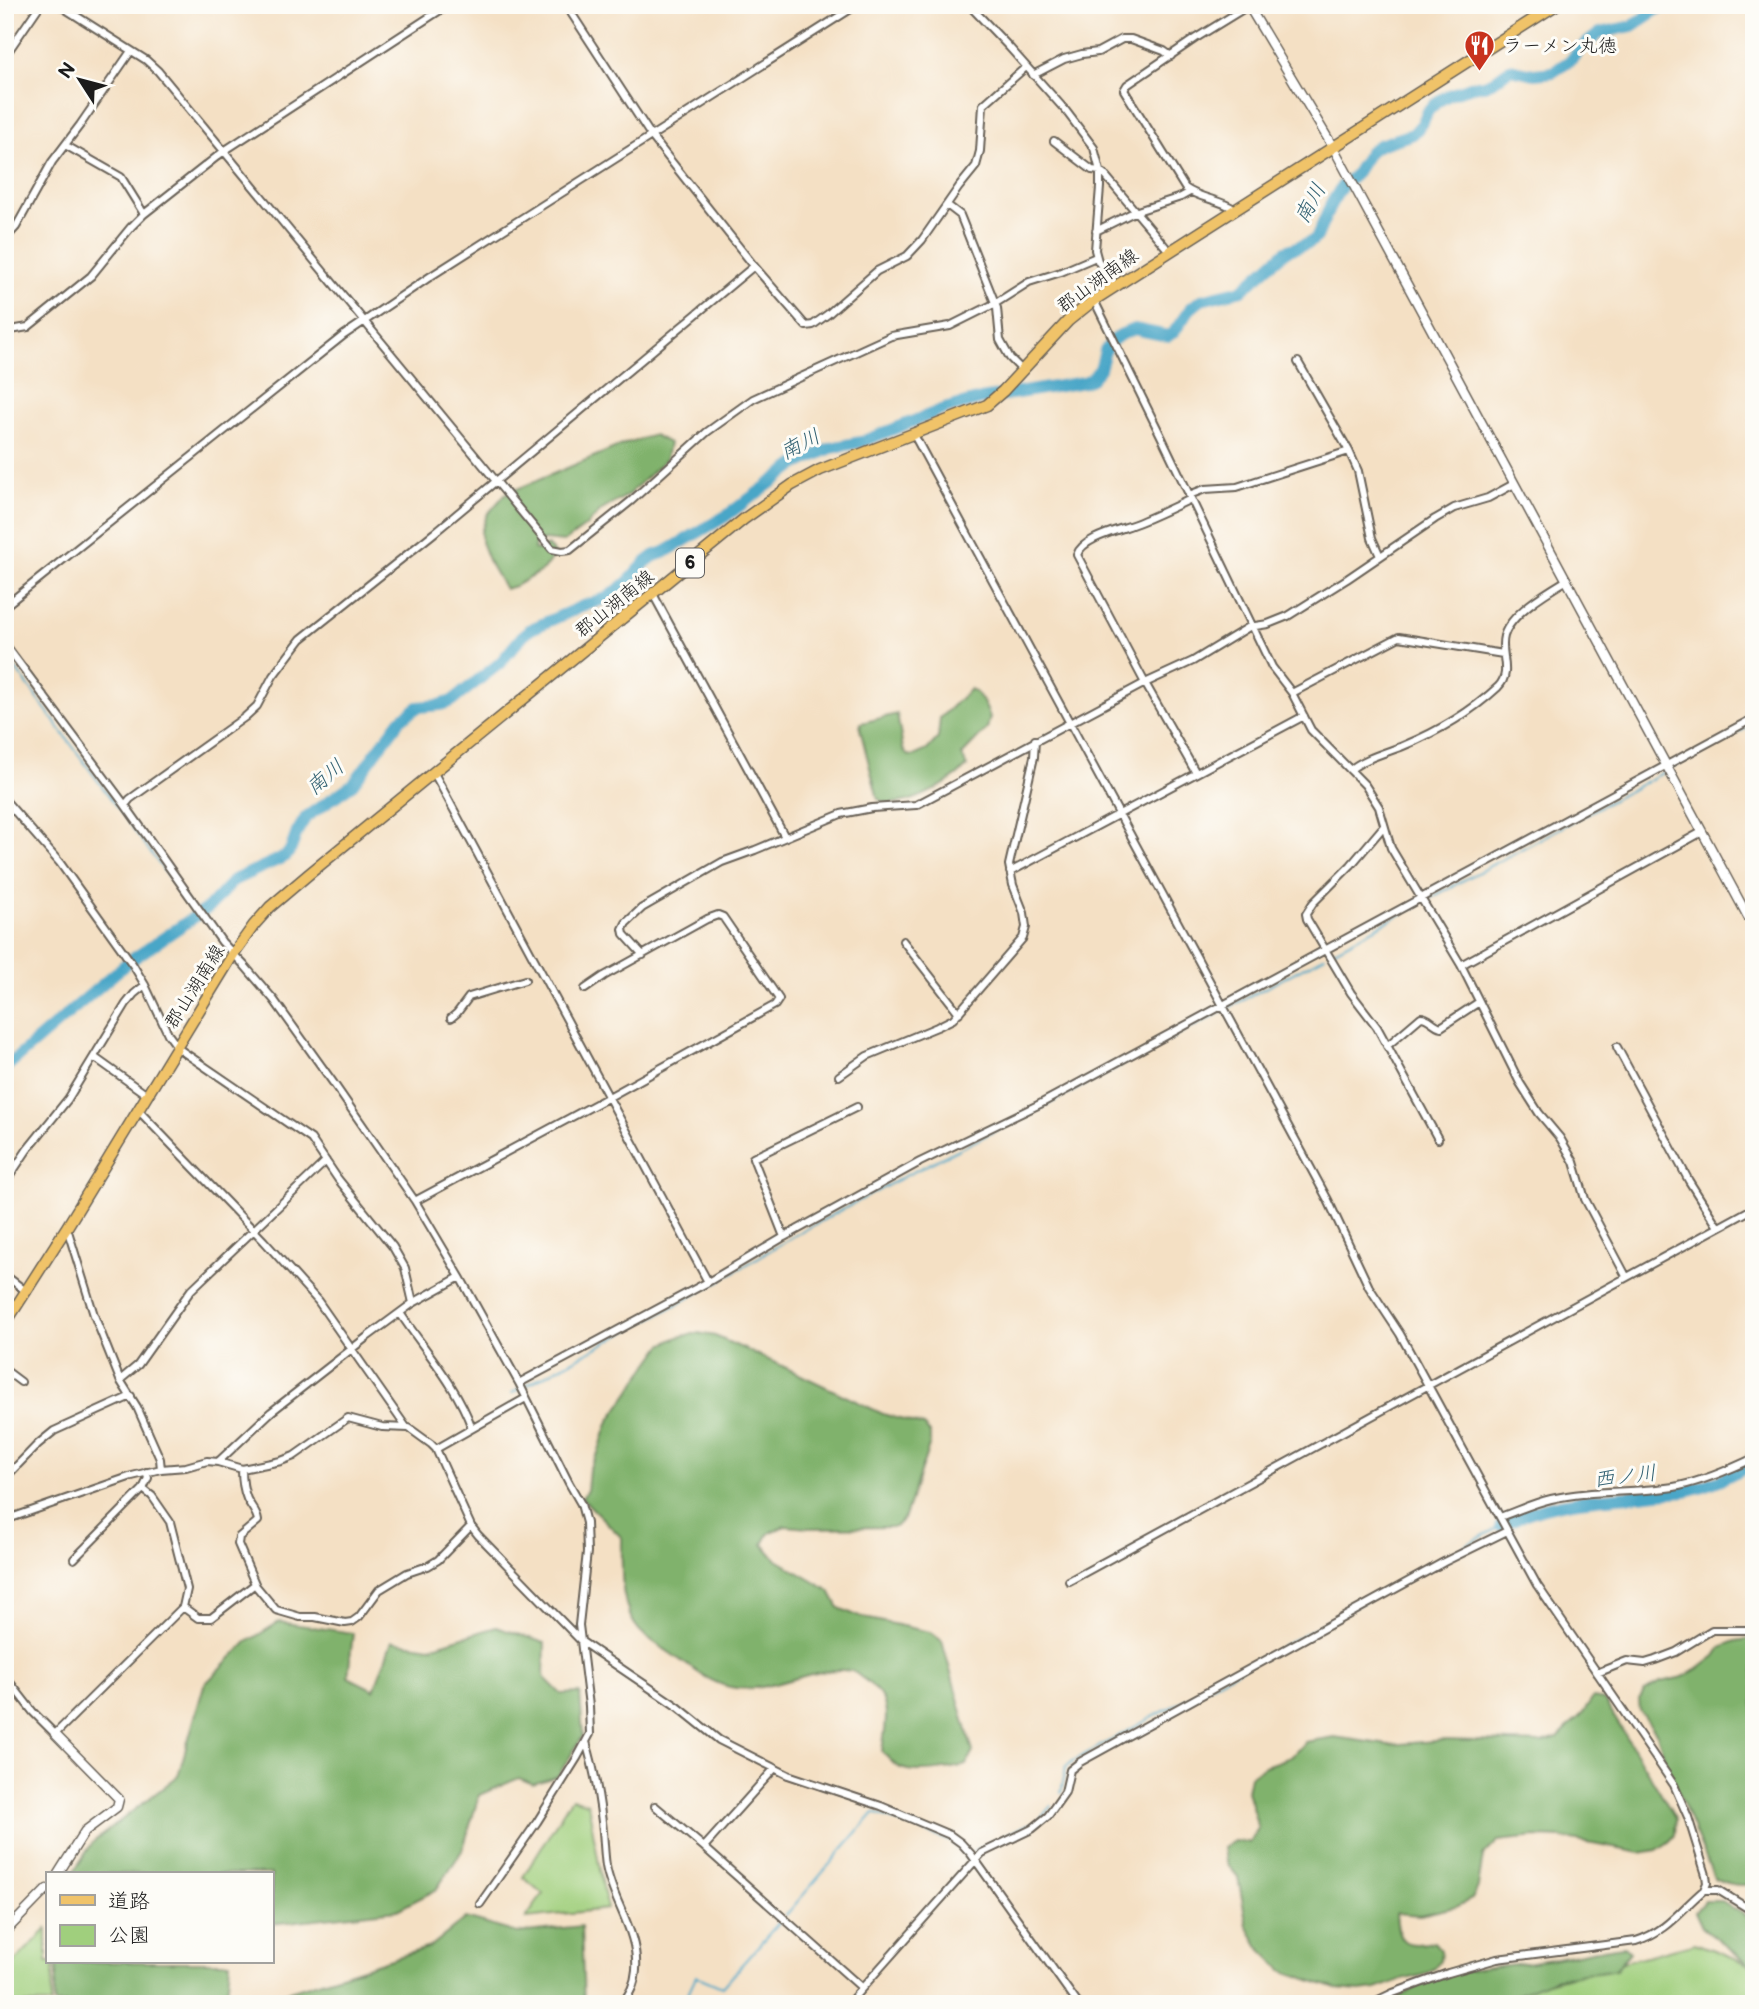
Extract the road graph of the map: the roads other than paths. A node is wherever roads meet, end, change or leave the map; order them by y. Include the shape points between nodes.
1 (40, 5) edge
2 (59, 5) edge
3 (448, 5) edge
4 (566, 5) edge
5 (857, 5) edge
6 (969, 5) edge
7 (1556, 5) edge
8 (1248, 6) edge
9 (131, 51) junction
10 (5, 56) edge
11 (1171, 56) junction
12 (1026, 67) junction
13 (1033, 75) junction
14 (652, 136) junction
15 (1054, 141) dead end
16 (65, 145) junction
17 (1333, 147) junction
18 (224, 151) junction
19 (1100, 171) junction
20 (1190, 192) junction
21 (947, 205) junction
22 (1234, 209) junction
23 (1136, 211) junction
24 (144, 214) junction
25 (1096, 231) junction
26 (5, 239) edge
27 (1169, 251) junction
28 (1096, 257) junction
29 (754, 266) junction
30 (1115, 287) junction
31 (1094, 300) junction
32 (996, 303) junction
33 (363, 322) junction
34 (5, 331) edge
35 (1298, 362) dead end
36 (1022, 370) junction
37 (913, 433) junction
38 (1349, 451) junction
39 (495, 480) junction
40 (1514, 484) junction
41 (1190, 497) junction
42 (1380, 556) junction
43 (1567, 580) junction
44 (653, 594) junction
45 (5, 606) edge
46 (1254, 626) junction
47 (5, 644) edge
48 (1503, 654) junction
49 (1145, 682) junction
50 (1292, 693) junction
51 (1304, 716) junction
52 (1754, 718) edge
53 (1071, 721) junction
54 (1035, 740) junction
55 (1667, 765) junction
56 (1350, 770) junction
57 (1196, 773) junction
58 (434, 774) junction
59 (5, 800) edge
60 (125, 805) junction
61 (1120, 815) junction
62 (1384, 826) junction
63 (1702, 832) junction
64 (785, 837) junction
65 (1010, 872) junction
66 (1421, 898) junction
67 (1754, 928) edge
68 (903, 941) dead end
69 (1326, 950) junction
70 (234, 953) junction
71 (643, 955) junction
72 (1461, 965) junction
73 (525, 980) dead end
74 (145, 985) junction
75 (585, 989) dead end
76 (1479, 1002) junction
77 (1223, 1006) junction
78 (959, 1013) junction
79 (451, 1018) dead end
80 (177, 1045) junction
81 (1387, 1046) junction
82 (1617, 1048) dead end
83 (94, 1057) junction
84 (839, 1076) dead end
85 (148, 1095) junction
86 (609, 1097) junction
87 (858, 1107) dead end
88 (138, 1110) junction
89 (1438, 1139) dead end
90 (326, 1161) junction
91 (5, 1183) edge
92 (415, 1201) junction
93 (1754, 1208) edge
94 (67, 1227) junction
95 (1718, 1227) junction
96 (254, 1231) junction
97 (784, 1237) junction
98 (5, 1275) edge
99 (1626, 1276) junction
100 (460, 1277) junction
101 (708, 1282) junction
102 (27, 1292) junction
103 (413, 1303) junction
104 (400, 1313) junction
105 (5, 1324) edge
106 (352, 1349) junction
107 (5, 1370) edge
108 (120, 1380) junction
109 (21, 1382) dead end
110 (519, 1383) junction
111 (1427, 1384) junction
112 (131, 1396) junction
113 (526, 1398) junction
114 (406, 1427) junction
115 (472, 1428) junction
116 (436, 1449) junction
117 (1754, 1458) edge
118 (218, 1462) junction
119 (161, 1469) junction
120 (242, 1469) junction
121 (146, 1472) junction
122 (5, 1478) edge
123 (143, 1489) junction
124 (5, 1520) edge
125 (1504, 1524) junction
126 (471, 1526) junction
127 (74, 1559) dead end
128 (1069, 1581) dead end
129 (255, 1584) junction
130 (183, 1607) junction
131 (1754, 1630) edge
132 (582, 1642) junction
133 (1597, 1673) junction
134 (5, 1676) edge
135 (55, 1734) junction
136 (586, 1742) junction
137 (775, 1768) junction
138 (655, 1806) dead end
139 (704, 1847) junction
140 (975, 1860) junction
141 (59, 1872) edge
142 (1704, 1889) junction
143 (46, 1890) edge
144 (480, 1904) dead end
145 (1754, 1912) edge
146 (5, 1932) edge
147 (862, 1988) junction
148 (621, 2004) edge
149 (848, 2004) edge
150 (1078, 2004) edge
151 (1370, 2004) edge

1 - 10 street
2 - 9 street
3 - 18 street
4 - 14 street
5 - 14 street
6 - 12 street
7 - 17 main road, 郡山湖南線 / 6
8 - 11 street
8 - 17 street
9 - 16 street
9 - 18 street via 158,71
11 - 13 street via 1131,38 1122,39
11 - 20 street via 1124,90
12 - 13 street
12 - 21 street via 983,105 979,160
13 - 19 street via 1094,148
14 - 29 street
14 - 33 street
15 - 19 street via 1092,170
16 - 24 street via 121,177
16 - 26 street
17 - 22 main road, 郡山湖南線 / 6
17 - 40 street
18 - 24 street
18 - 33 street
19 - 23 street
19 - 25 street
20 - 22 street
20 - 23 street
21 - 29 street via 907,256 877,271 813,325 806,326
21 - 32 street via 960,215
22 - 27 main road, 郡山湖南線 / 6
23 - 25 street
23 - 27 street
24 - 34 street via 90,276 28,327
25 - 28 street
27 - 30 main road, 郡山湖南線 / 6
28 - 30 street
28 - 32 street via 1029,282
29 - 39 street
30 - 31 main road, 郡山湖南線 / 6
31 - 36 main road, 郡山湖南線 / 6
31 - 41 street
32 - 36 street via 1000,340
32 - 39 street via 950,326 891,336 753,399 707,432 570,550 552,548
33 - 39 street
33 - 45 street
35 - 38 street
36 - 37 main road, 郡山湖南線 / 6 via 987,405
37 - 44 main road, 郡山湖南線 / 6 via 792,485
37 - 53 street
38 - 41 street via 1237,487 1205,489
38 - 42 street
39 - 60 street via 301,639 246,717
40 - 42 street via 1454,508
40 - 43 street
41 - 46 street
41 - 49 street via 1105,534 1077,552
42 - 46 street via 1287,616
43 - 48 street via 1523,611 1506,631
43 - 55 street
44 - 58 main road, 郡山湖南線 / 6
44 - 64 street
46 - 49 street
46 - 50 street via 1272,667
47 - 60 street
48 - 50 street via 1399,636
48 - 56 street via 1506,670 1500,684 1462,715
49 - 53 street
49 - 57 street
50 - 51 street
51 - 56 street via 1314,734
51 - 57 street
52 - 55 street
53 - 54 street
53 - 61 street
54 - 64 street via 915,805 841,814
54 - 65 street
55 - 63 street
55 - 66 street
56 - 62 street via 1379,807
57 - 61 street
58 - 70 main road, 郡山湖南線 / 6 via 270,907
58 - 86 street
59 - 74 street via 60,863
60 - 70 street
61 - 65 street
61 - 77 street
62 - 66 street via 1391,848
62 - 69 street via 1306,914
63 - 67 street
63 - 72 street
64 - 71 street via 722,862 626,922 624,934
65 - 78 street via 1026,932
66 - 69 street
66 - 72 street
68 - 78 street
69 - 77 street
69 - 81 street
70 - 80 main road, 郡山湖南線 / 6
70 - 92 street via 274,1000
71 - 75 street
71 - 86 street via 712,916 721,916 779,999
72 - 76 street
73 - 79 street via 469,997
74 - 80 street
74 - 83 street via 134,993
76 - 81 street via 1441,1027 1421,1017
76 - 99 street via 1520,1083 1574,1162 1585,1199
77 - 97 street
77 - 111 street via 1328,1200 1368,1287
78 - 84 street via 867,1056
80 - 85 main road, 郡山湖南線 / 6
80 - 90 street via 296,1126
81 - 89 street
82 - 95 street
83 - 85 street
83 - 91 street
85 - 88 main road, 郡山湖南線 / 6
86 - 92 street
86 - 101 street
87 - 97 street via 753,1158
88 - 94 main road, 郡山湖南線 / 6
88 - 96 street
90 - 96 street
90 - 103 street via 393,1248 405,1268
92 - 100 street
93 - 95 street
94 - 102 main road, 郡山湖南線 / 6
94 - 108 street
95 - 99 street
96 - 106 street via 318,1301
96 - 108 street via 191,1290 138,1365
97 - 101 street
98 - 102 street
99 - 111 street
100 - 103 street
100 - 110 street
101 - 110 street
102 - 105 main road, 郡山湖南線 / 6
103 - 104 street
104 - 106 street
104 - 115 street via 448,1379
106 - 114 street
106 - 118 street via 271,1412
107 - 109 street
108 - 112 street
110 - 113 street
111 - 125 street
111 - 128 street
112 - 119 street
112 - 122 street via 54,1431
113 - 115 street
113 - 132 street via 582,1504 587,1552 579,1625
114 - 116 street
114 - 120 street via 382,1427 348,1418 294,1456
115 - 116 street
116 - 126 street
117 - 125 street via 1708,1479 1676,1486 1551,1499
118 - 119 street
118 - 120 street
119 - 121 street
120 - 129 street via 243,1487 258,1521 238,1540
121 - 123 street
121 - 124 street
123 - 127 street
123 - 130 street via 170,1522 187,1589
125 - 133 street via 1537,1585
125 - 140 street via 1444,1563 1080,1762 1070,1770 1065,1792 1048,1816
126 - 129 street via 433,1564 379,1590 352,1622 282,1613
126 - 132 street
129 - 130 street via 211,1618 198,1618
130 - 135 street
131 - 133 street via 1714,1630 1655,1660 1627,1661
132 - 136 street via 590,1734
132 - 137 street via 719,1740
133 - 142 street via 1681,1798 1706,1875
134 - 135 street
135 - 141 street via 119,1799 117,1807 85,1831
136 - 144 street
136 - 148 street via 602,1819 606,1866 635,1951 633,1986
137 - 139 street
137 - 140 street via 950,1835
138 - 139 street
139 - 147 street
140 - 147 street
140 - 150 street
142 - 145 street via 1718,1890
142 - 151 street via 1649,1937 1497,1959 1448,1972
143 - 146 street
147 - 149 street

